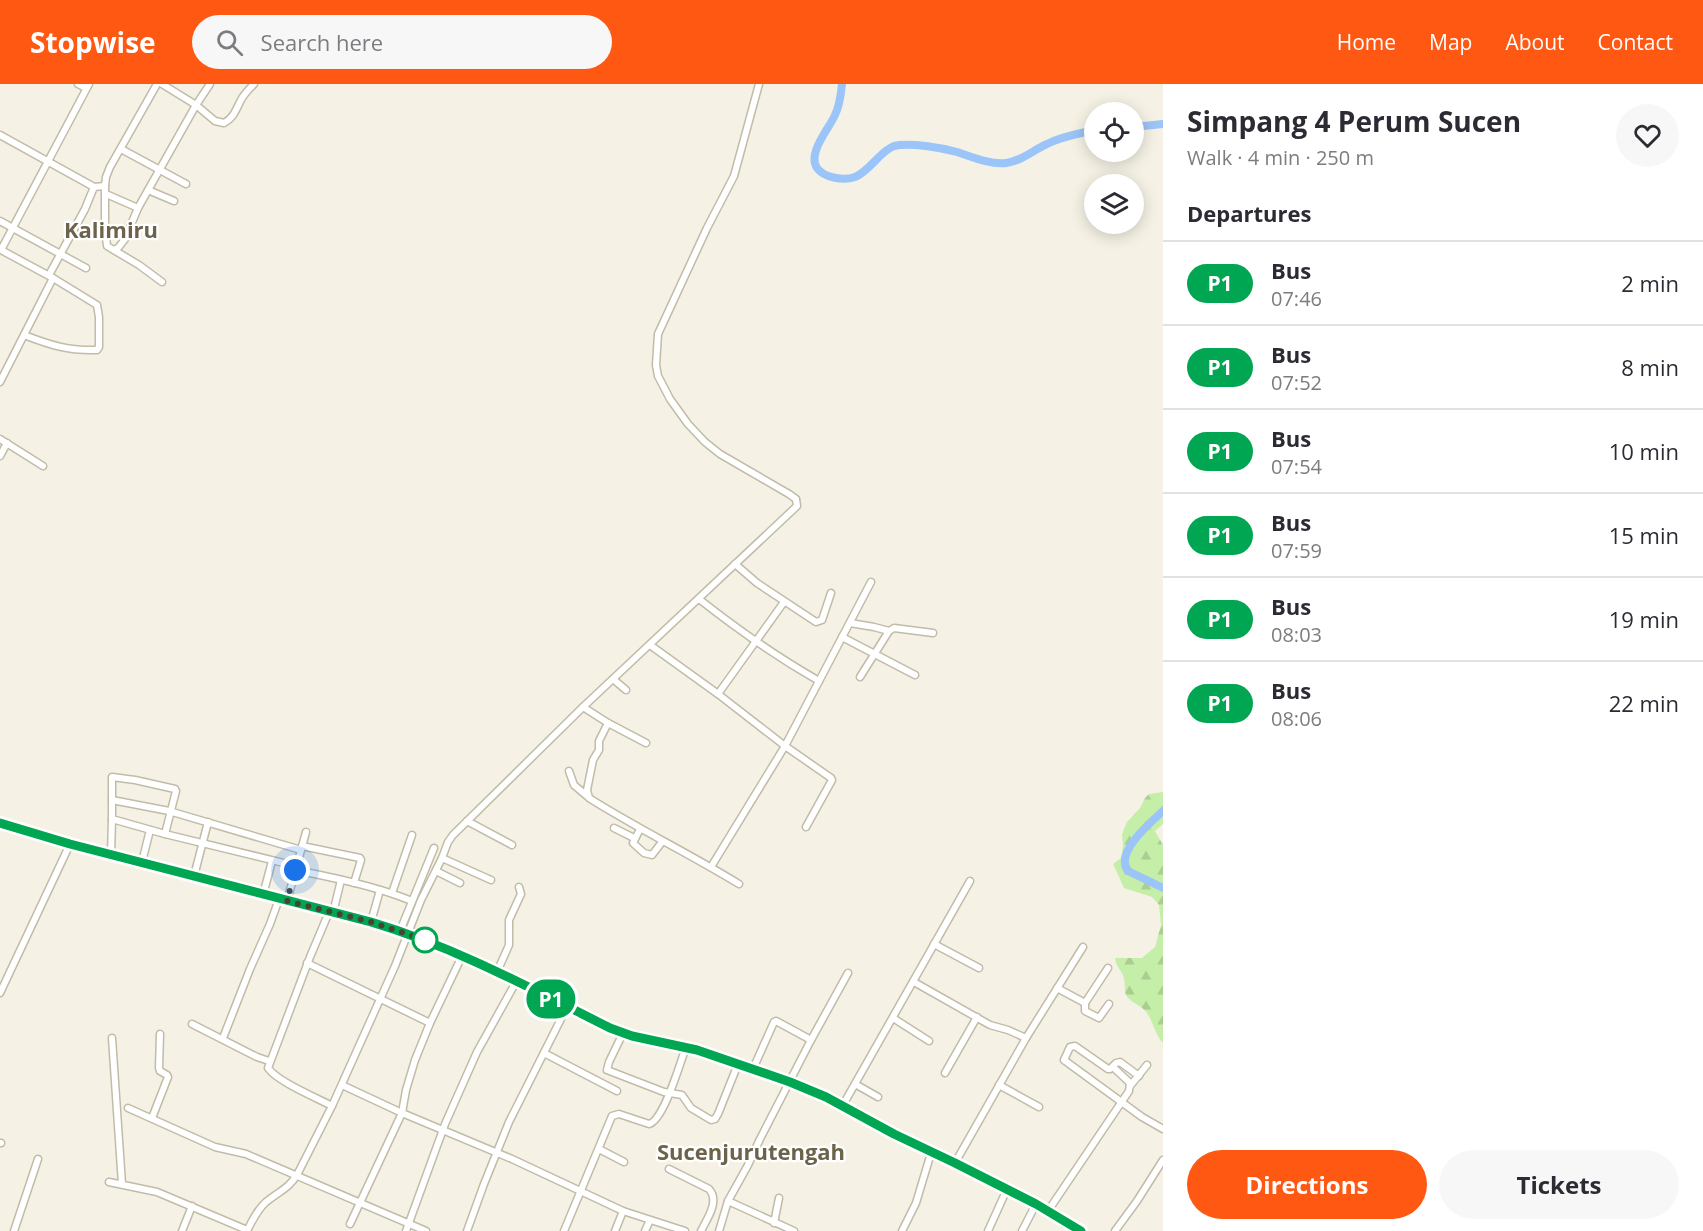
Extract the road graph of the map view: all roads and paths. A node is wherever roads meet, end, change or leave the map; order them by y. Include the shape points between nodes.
1 (78, 84) edge
2 (160, 84) edge
3 (210, 84) edge
4 (254, 84) edge
5 (759, 84) edge
6 (87, 86) edge
7 (196, 105) junction
8 (0, 135) edge
9 (121, 149) junction
10 (48, 161) junction
11 (159, 170) junction
12 (186, 184) dead end
13 (94, 187) junction
14 (105, 190) junction
15 (148, 190) junction
16 (174, 201) dead end
17 (138, 208) junction
18 (0, 221) edge
19 (12, 227) junction
20 (0, 250) edge
21 (114, 250) junction
22 (59, 254) junction
23 (86, 268) dead end
24 (51, 276) junction
25 (162, 282) dead end
26 (24, 335) junction
27 (0, 382) edge
28 (0, 439) edge
29 (7, 443) junction
30 (0, 456) edge
31 (43, 466) dead end
32 (735, 564) junction
33 (871, 582) dead end
34 (831, 593) dead end
35 (699, 598) junction
36 (784, 602) junction
37 (850, 623) junction
38 (889, 631) junction
39 (933, 633) dead end
40 (842, 637) junction
41 (756, 641) junction
42 (650, 645) junction
43 (874, 654) junction
44 (915, 675) dead end
45 (860, 677) dead end
46 (613, 679) junction
47 (819, 681) junction
48 (626, 690) dead end
49 (718, 694) junction
50 (583, 707) junction
51 (608, 723) junction
52 (646, 743) dead end
53 (785, 746) junction
54 (569, 771) dead end
55 (587, 795) junction
56 (112, 800) junction
57 (169, 811) junction
58 (112, 819) junction
59 (467, 821) junction
60 (208, 822) junction
61 (0, 823) edge
62 (806, 827) dead end
63 (614, 828) dead end
64 (640, 829) junction
65 (150, 830) junction
66 (306, 832) dead end
67 (165, 834) junction
68 (412, 835) dead end
69 (634, 838) junction
70 (662, 842) junction
71 (70, 844) junction
72 (202, 844) junction
73 (512, 845) dead end
74 (301, 848) junction
75 (434, 848) dead end
76 (111, 854) junction
77 (442, 858) junction
78 (272, 861) junction
79 (142, 862) junction
80 (711, 867) junction
81 (296, 868) junction
82 (436, 871) junction
83 (194, 876) junction
84 (341, 880) junction
85 (491, 880) dead end
86 (970, 881) dead end
87 (354, 883) junction
88 (460, 883) dead end
89 (739, 884) dead end
90 (519, 887) dead end
91 (380, 890) junction
92 (392, 893) junction
93 (263, 895) junction
94 (283, 900) junction
95 (412, 901) junction
96 (331, 912) junction
97 (371, 922) junction
98 (404, 932) junction
99 (934, 944) junction
100 (1083, 947) dead end
101 (462, 956) junction
102 (307, 963) junction
103 (979, 968) dead end
104 (1108, 968) dead end
105 (497, 972) junction
106 (848, 973) dead end
107 (516, 982) junction
108 (914, 982) junction
109 (1057, 988) junction
110 (0, 993) edge
111 (381, 998) junction
112 (1085, 1004) junction
113 (1108, 1004) dead end
114 (567, 1007) junction
115 (977, 1017) junction
116 (892, 1018) junction
117 (430, 1023) junction
118 (192, 1024) dead end
119 (623, 1033) junction
120 (160, 1034) dead end
121 (112, 1038) dead end
122 (223, 1038) junction
123 (1026, 1038) junction
124 (811, 1040) junction
125 (929, 1041) dead end
126 (686, 1047) junction
127 (544, 1053) junction
128 (269, 1061) junction
129 (738, 1064) junction
130 (1147, 1065) dead end
131 (1113, 1067) junction
132 (753, 1069) junction
133 (945, 1072) dead end
134 (1139, 1076) junction
135 (790, 1082) junction
136 (855, 1084) junction
137 (342, 1085) junction
138 (999, 1085) junction
139 (1130, 1086) junction
140 (617, 1091) dead end
141 (670, 1092) junction
142 (878, 1097) dead end
143 (1122, 1102) junction
144 (843, 1105) junction
145 (332, 1106) junction
146 (1039, 1107) dead end
147 (128, 1108) dead end
148 (402, 1113) junction
149 (152, 1118) junction
150 (443, 1130) junction
151 (1163, 1130) edge
152 (598, 1149) junction
153 (497, 1153) junction
154 (931, 1153) junction
155 (38, 1159) dead end
156 (1163, 1160) edge
157 (624, 1162) dead end
158 (955, 1163) junction
159 (669, 1169) dead end
160 (296, 1176) junction
161 (109, 1182) dead end
162 (122, 1184) junction
163 (1006, 1189) junction
164 (580, 1192) junction
165 (779, 1198) dead end
166 (728, 1201) junction
167 (359, 1203) junction
168 (1036, 1204) junction
169 (192, 1206) junction
170 (623, 1211) junction
171 (1048, 1211) junction
172 (650, 1220) junction
173 (774, 1223) junction
174 (350, 1224) dead end
175 (409, 1224) junction
176 (247, 1230) edge
177 (14, 1231) edge
178 (182, 1231) edge
179 (406, 1231) edge
180 (426, 1231) edge
181 (467, 1231) edge
182 (564, 1231) edge
183 (615, 1231) edge
184 (645, 1231) edge
185 (685, 1231) edge
186 (701, 1231) edge
187 (719, 1231) edge
188 (794, 1231) edge
189 (902, 1231) edge
190 (987, 1231) edge
191 (1022, 1231) edge
192 (1081, 1231) edge
193 (1115, 1231) edge

1 - 6 street
2 - 7 street
2 - 9 street
3 - 7 street
4 - 7 street via 224,123 215,121
5 - 32 street via 734,176 662,322 657,343 658,376 688,424 720,454 797,501 795,509
6 - 10 street
7 - 11 street
8 - 10 street
9 - 11 street
9 - 14 street via 110,167
10 - 13 street
10 - 19 street
11 - 12 street
11 - 15 street
13 - 14 street
13 - 22 street
14 - 17 street
14 - 21 street via 107,244
15 - 16 street
15 - 17 street
17 - 21 street via 125,239
18 - 19 street
19 - 20 street
19 - 22 street
20 - 24 street
21 - 25 street
22 - 23 street
22 - 24 street
24 - 26 street
24 - 26 street via 97,305 99,347 60,348
26 - 27 street
28 - 29 street
29 - 30 street
29 - 31 street
32 - 35 street
32 - 36 street
33 - 37 street
34 - 36 street via 819,622
35 - 41 street
35 - 42 street
36 - 41 street
37 - 38 street
37 - 40 street
38 - 39 street via 894,628
38 - 43 street
40 - 43 street
40 - 47 street
41 - 47 street
41 - 49 street
42 - 46 street
42 - 49 street
43 - 44 street
43 - 45 street
46 - 48 street
46 - 50 street
47 - 53 street
49 - 53 street
50 - 51 street
50 - 59 street
51 - 52 street
51 - 55 street via 593,760
53 - 62 street via 831,779
53 - 80 street
54 - 55 street via 574,785
55 - 64 street
56 - 57 street
56 - 57 street via 112,777 135,780 175,790
56 - 58 street
57 - 60 street
57 - 67 street
58 - 65 street
58 - 76 street
59 - 73 street
59 - 77 street via 448,842
60 - 72 street
60 - 74 street
61 - 71 main road
63 - 69 street
64 - 69 street
64 - 70 street
65 - 67 street
65 - 79 street
66 - 74 street
67 - 72 street
68 - 92 street
69 - 70 street via 634,845 650,855
70 - 80 street
71 - 76 main road
71 - 110 street
72 - 78 street
72 - 83 street
74 - 81 street
74 - 87 street via 360,858
75 - 95 street
76 - 79 main road
77 - 82 street
77 - 85 street
78 - 81 street
78 - 93 street
79 - 83 main road
80 - 89 street
81 - 84 street
81 - 94 street
82 - 88 street
82 - 98 street
83 - 93 main road
84 - 87 street
84 - 96 street
86 - 99 street
87 - 91 street
90 - 105 street via 521,894 508,920 509,945
91 - 92 street
91 - 97 street
92 - 95 street
93 - 94 main road
94 - 96 main road
94 - 122 street
95 - 98 street
96 - 97 main road
96 - 102 street
97 - 98 main road
98 - 101 main road
98 - 111 street
99 - 103 street
99 - 108 street
100 - 109 street
101 - 105 main road
101 - 117 street
102 - 111 street
102 - 128 street
104 - 112 street
105 - 107 main road
106 - 124 street
107 - 114 main road
107 - 150 street via 477,1052
108 - 115 street
108 - 116 street
109 - 112 street
109 - 123 street
111 - 117 street
111 - 137 street
112 - 113 street via 1085,1011 1098,1018
114 - 119 main road
114 - 127 street
115 - 123 street
115 - 133 street
116 - 125 street
116 - 136 street
117 - 148 street via 411,1071
118 - 122 street
119 - 126 main road
119 - 141 street via 607,1070
120 - 149 street via 159,1068 168,1077
121 - 162 street
122 - 128 street
123 - 138 street
124 - 132 street via 774,1022
124 - 135 street
126 - 129 main road
126 - 141 street
127 - 140 street
127 - 153 street
128 - 145 street via 271,1072
129 - 132 main road
129 - 141 street via 713,1120 691,1108 682,1095
130 - 134 street
131 - 134 street via 1120,1062
131 - 139 street
131 - 143 street via 1106,1068 1075,1046 1070,1047 1064,1060
132 - 135 main road
134 - 139 street
135 - 144 main road
135 - 166 street
136 - 142 street
136 - 144 street
137 - 145 street
137 - 148 street
138 - 146 street
138 - 158 street
139 - 143 street
141 - 152 street via 651,1124 613,1115
143 - 151 street
143 - 171 street
144 - 154 main road
145 - 160 street
147 - 149 street
148 - 150 street
148 - 167 street
149 - 160 street via 215,1148 246,1154
150 - 153 street
150 - 175 street
152 - 157 street
152 - 164 street
153 - 164 street
153 - 181 street
154 - 158 main road
154 - 189 street via 916,1203
155 - 177 street
156 - 193 street
158 - 163 main road
159 - 186 street via 713,1193 714,1202
160 - 167 street
160 - 176 street via 258,1211
161 - 162 street
162 - 169 street
163 - 168 main road
163 - 190 street
164 - 170 street
164 - 182 street
165 - 173 street
166 - 173 street
166 - 187 street
167 - 174 street
167 - 175 street
168 - 171 main road
168 - 191 street
169 - 176 street
169 - 178 street
170 - 172 street
170 - 183 street
171 - 192 main road
172 - 184 street
172 - 185 street
173 - 188 street
175 - 179 street
175 - 180 street

